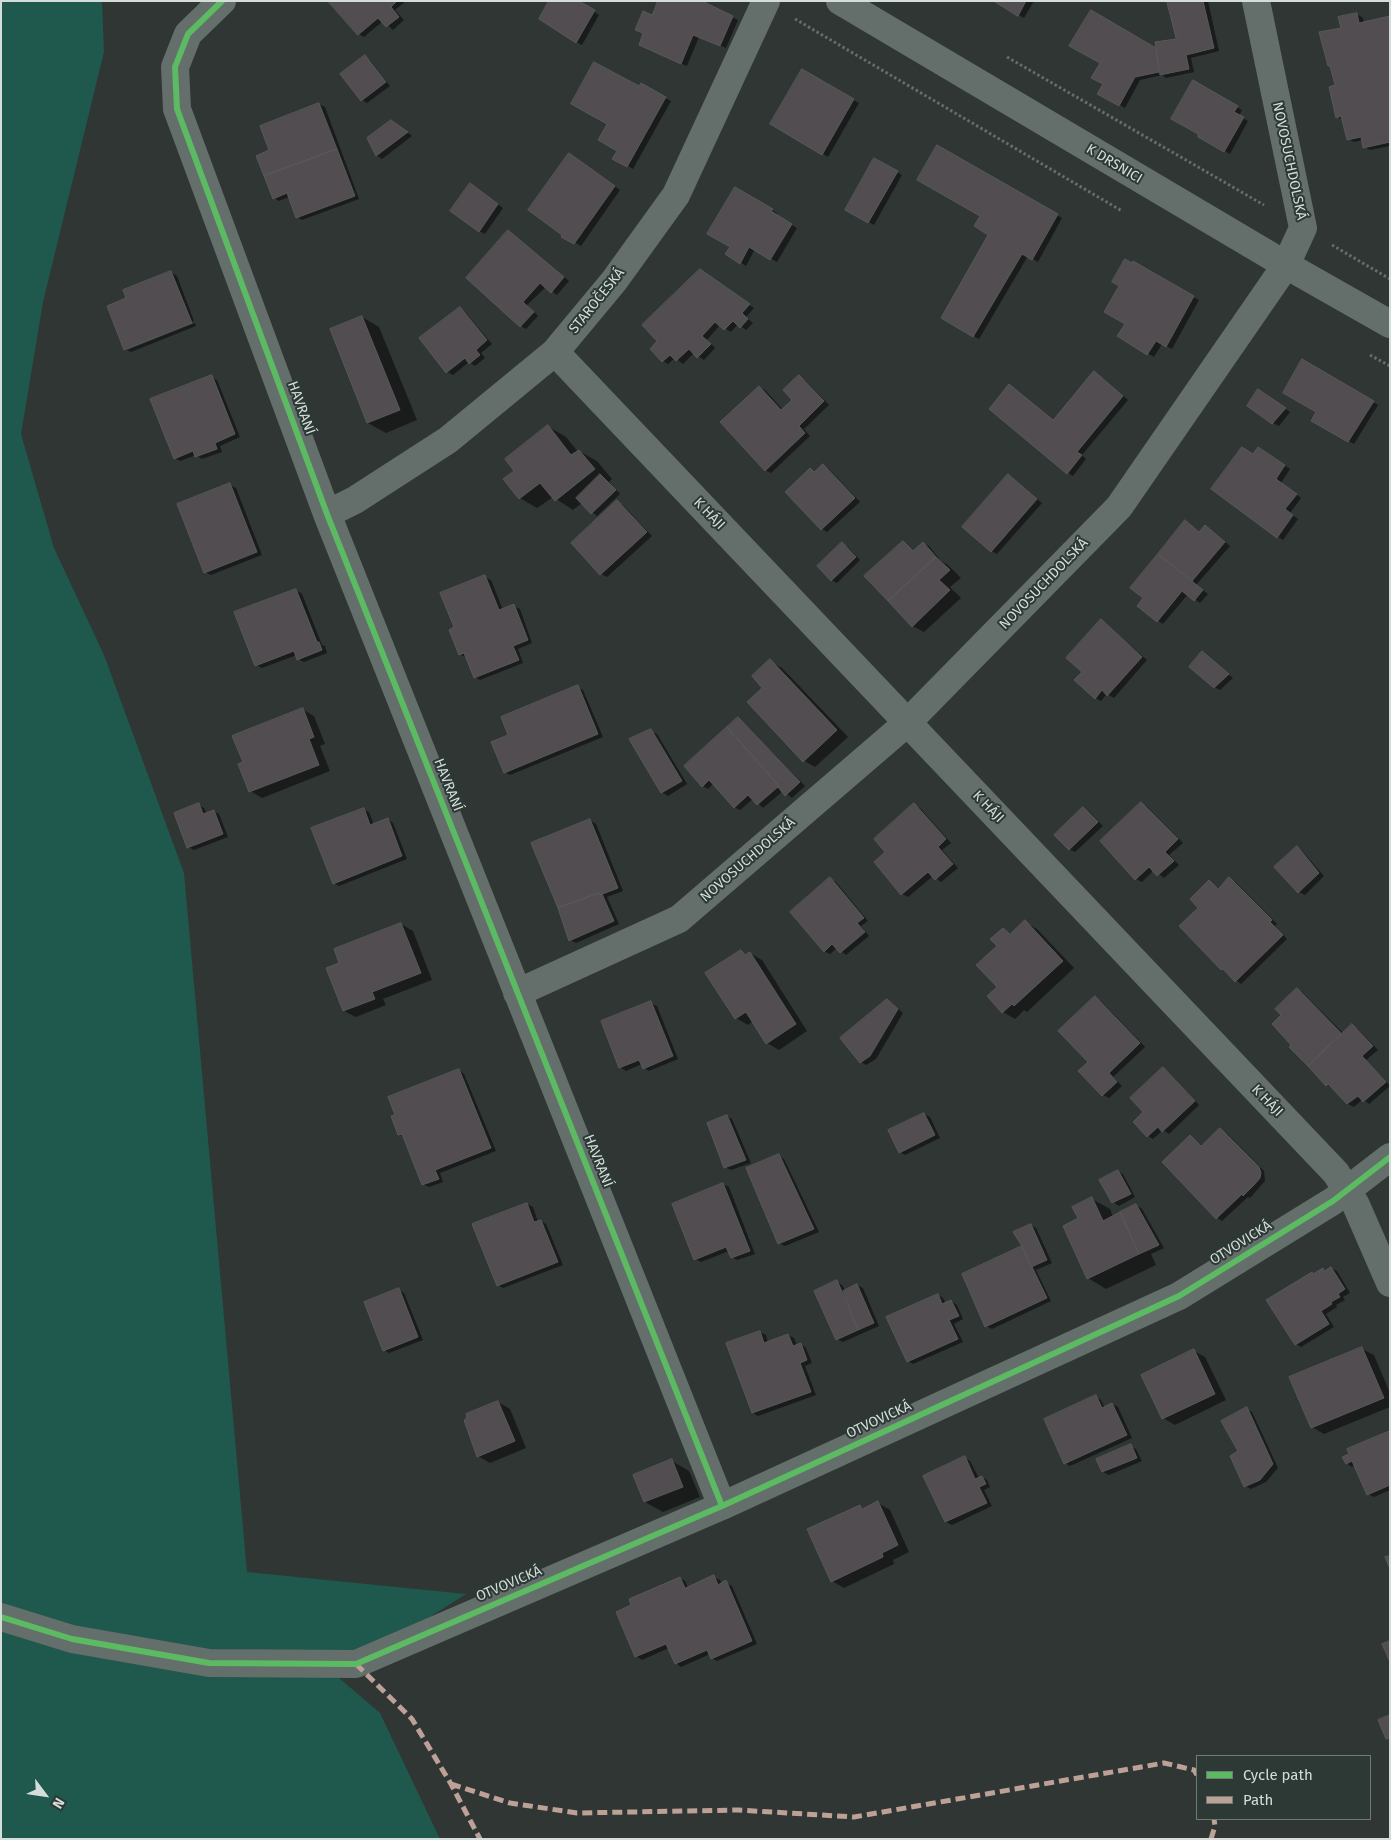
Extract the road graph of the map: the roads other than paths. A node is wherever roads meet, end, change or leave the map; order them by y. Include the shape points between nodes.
1 (222, 1) edge
2 (840, 1) edge
3 (1256, 1) edge
4 (766, 2) edge
5 (1286, 265) junction
6 (1390, 324) edge
7 (555, 352) junction
8 (327, 514) junction
9 (907, 723) junction
10 (518, 993) junction
11 (1390, 1157) edge
12 (1348, 1190) junction
13 (1390, 1283) edge
14 (722, 1506) junction
15 (1, 1617) edge

1 - 8 street, HAVRANÍ via 188,34 175,67 177,109
2 - 5 street, K DRSNICI
3 - 5 street, NOVOSUCHDOLSKÁ via 1303,228
4 - 7 street, STAROČESKÁ via 676,195 614,280
5 - 6 street, K DRSNICI
5 - 9 street, NOVOSUCHDOLSKÁ via 1119,507
7 - 8 street, STAROČESKÁ via 448,440 355,500
7 - 9 street, K HÁJI
8 - 10 street, HAVRANÍ
9 - 10 street, NOVOSUCHDOLSKÁ via 679,919
9 - 12 street, K HÁJI via 1336,1173
10 - 14 street, HAVRANÍ
11 - 12 street, OTVOVICKÁ
12 - 13 street, K HÁJI
12 - 14 street, OTVOVICKÁ via 1179,1296
14 - 15 street, OTVOVICKÁ via 356,1664 208,1664 72,1639

